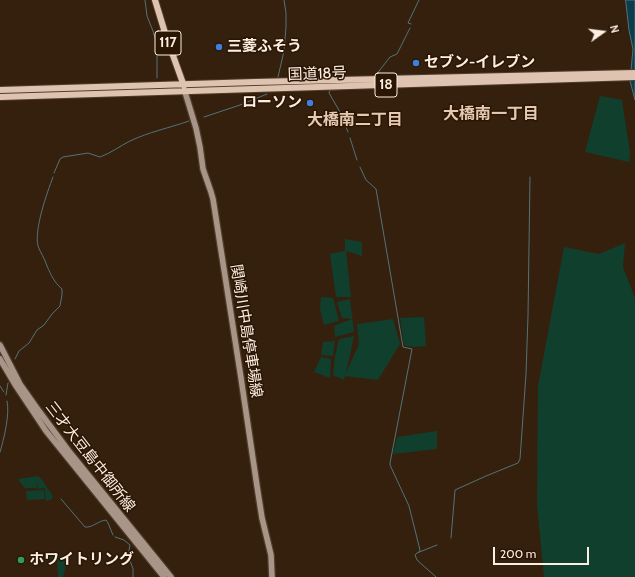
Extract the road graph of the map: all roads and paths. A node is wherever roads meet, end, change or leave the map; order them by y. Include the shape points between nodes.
1 (155, 0) edge
2 (635, 73) edge
3 (588, 76) junction
4 (635, 77) edge
5 (183, 85) junction
6 (0, 90) edge
7 (185, 92) junction
8 (0, 97) edge
9 (0, 345) edge
10 (0, 359) edge
11 (164, 577) edge
12 (171, 577) edge
13 (272, 577) edge

1 - 5 highway, 117
2 - 3 highway, 国道18号 / 18
3 - 4 highway, 国道18号 / 18
3 - 5 highway, 国道18号 / 18
3 - 7 highway, 国道18号 / 18
5 - 6 highway, 国道18号 / 18
5 - 7 highway, 117
7 - 8 highway, 国道18号 / 18
7 - 13 main road, 関崎川中島停車場線 via 196,128 203,169 213,199 262,518 271,555
9 - 12 main road, 三才大豆島中御所線 via 20,384 39,411
10 - 11 main road, 三才大豆島中御所線 via 46,431

